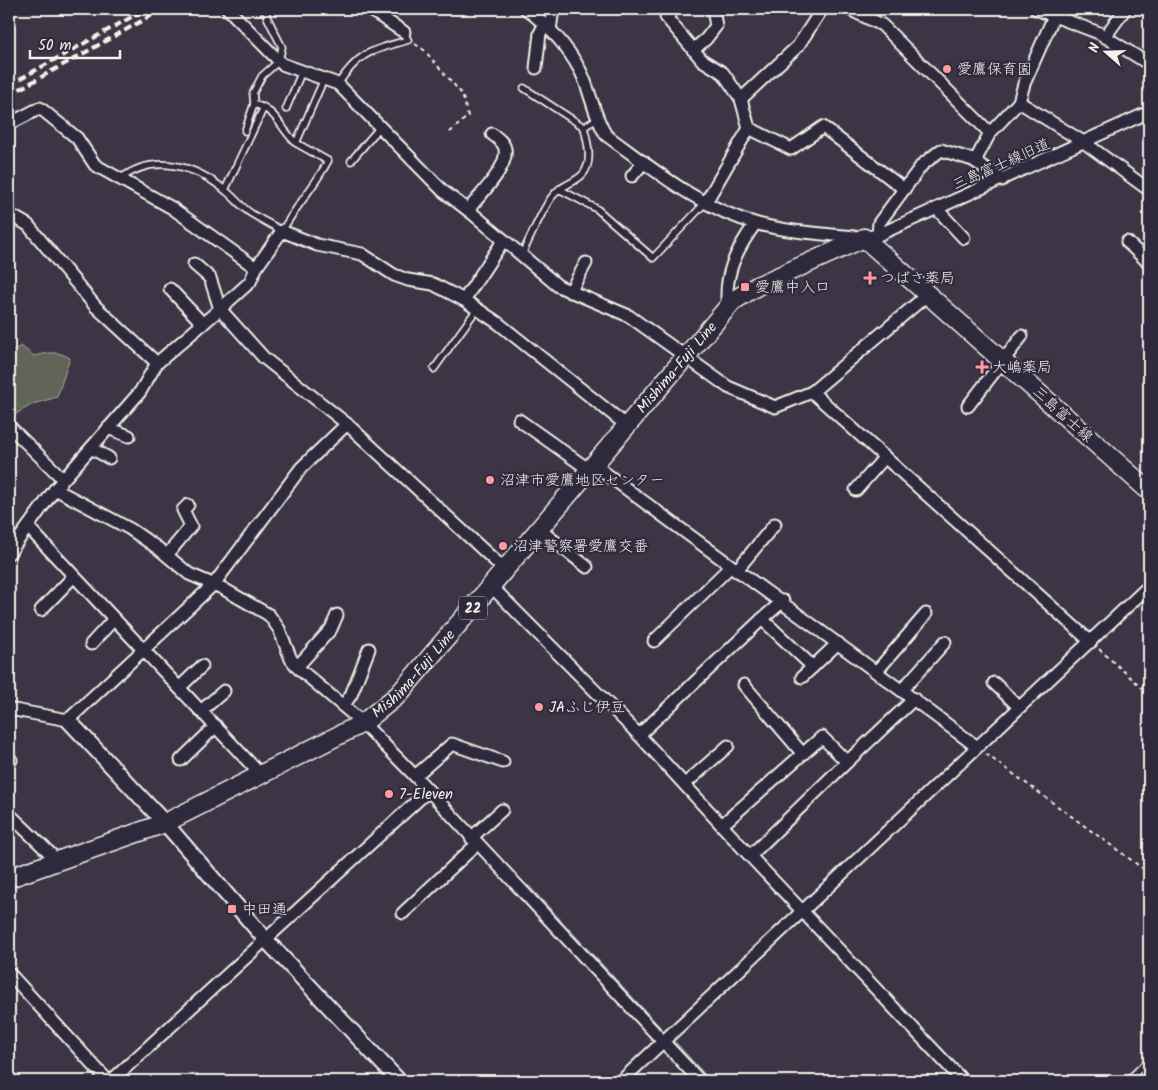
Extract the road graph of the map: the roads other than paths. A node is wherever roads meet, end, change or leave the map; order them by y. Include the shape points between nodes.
1 (228, 9) edge
2 (265, 9) edge
3 (526, 9) edge
4 (553, 9) edge
5 (674, 9) edge
6 (822, 9) edge
7 (849, 9) edge
8 (1125, 9) edge
9 (375, 11) edge
10 (1046, 12) edge
11 (714, 16) dead end
12 (548, 27) junction
13 (406, 36) joint
14 (1106, 37) junction
15 (693, 50) junction
16 (280, 61) junction
17 (1149, 64) edge
18 (536, 68) dead end
19 (302, 71) junction
20 (324, 79) junction
21 (338, 84) junction
22 (524, 88) dead end
23 (742, 99) junction
24 (1019, 102) junction
25 (254, 104) junction
26 (264, 107) junction
27 (286, 109) dead end
28 (1149, 112) edge
29 (597, 119) junction
30 (9, 124) edge
31 (380, 127) junction
32 (584, 127) junction
33 (749, 128) junction
34 (245, 131) dead end
35 (990, 133) junction
36 (492, 134) dead end
37 (296, 143) junction
38 (1085, 143) junction
39 (351, 161) dead end
40 (975, 161) junction
41 (644, 162) junction
42 (632, 176) dead end
43 (120, 179) junction
44 (1002, 180) junction
45 (559, 189) junction
46 (225, 190) junction
47 (904, 190) junction
48 (1149, 190) edge
49 (706, 202) junction
50 (937, 209) junction
51 (468, 210) junction
52 (9, 214) edge
53 (756, 224) junction
54 (282, 231) junction
55 (871, 237) junction
56 (964, 238) dead end
57 (503, 241) junction
58 (1127, 242) dead end
59 (521, 256) junction
60 (586, 263) dead end
61 (1149, 263) edge
62 (194, 264) dead end
63 (256, 268) junction
64 (170, 289) dead end
65 (570, 292) junction
66 (927, 295) junction
67 (464, 300) junction
68 (220, 309) junction
69 (477, 309) junction
70 (728, 309) junction
71 (203, 324) junction
72 (1022, 336) dead end
73 (685, 357) junction
74 (1003, 362) junction
75 (157, 363) junction
76 (434, 369) dead end
77 (812, 392) junction
78 (968, 406) dead end
79 (519, 420) dead end
80 (347, 424) junction
81 (626, 425) junction
82 (9, 426) edge
83 (108, 428) junction
84 (128, 436) dead end
85 (91, 448) junction
86 (886, 457) junction
87 (109, 458) dead end
88 (590, 466) junction
89 (63, 479) junction
90 (55, 489) junction
91 (1149, 489) edge
92 (856, 490) dead end
93 (188, 505) dead end
94 (775, 524) dead end
95 (28, 527) junction
96 (539, 529) junction
97 (9, 553) edge
98 (168, 555) junction
99 (587, 567) dead end
100 (733, 569) junction
101 (505, 570) junction
102 (74, 576) junction
103 (214, 584) junction
104 (491, 586) junction
105 (1149, 586) edge
106 (783, 602) junction
107 (41, 610) dead end
108 (926, 614) dead end
109 (337, 615) dead end
110 (114, 619) junction
111 (762, 619) junction
112 (654, 641) dead end
113 (945, 642) dead end
114 (1091, 642) junction
115 (838, 643) junction
116 (91, 644) dead end
117 (369, 649) dead end
118 (143, 650) junction
119 (202, 666) dead end
120 (297, 667) junction
121 (813, 667) junction
122 (876, 672) junction
123 (802, 677) dead end
124 (994, 683) dead end
125 (744, 684) dead end
126 (179, 688) junction
127 (902, 690) junction
128 (224, 691) dead end
129 (914, 699) junction
130 (343, 706) junction
131 (1019, 707) junction
132 (9, 709) edge
133 (201, 710) junction
134 (68, 720) junction
135 (363, 723) junction
136 (216, 726) junction
137 (639, 735) junction
138 (728, 746) dead end
139 (977, 747) junction
140 (802, 753) junction
141 (181, 760) dead end
142 (504, 762) dead end
143 (847, 762) junction
144 (261, 775) junction
145 (415, 776) junction
146 (685, 784) junction
147 (428, 791) junction
148 (502, 810) dead end
149 (9, 814) edge
150 (165, 823) junction
151 (723, 824) junction
152 (474, 841) junction
153 (750, 856) junction
154 (56, 860) junction
155 (9, 878) edge
156 (803, 910) junction
157 (403, 913) dead end
158 (266, 940) junction
159 (9, 973) edge
160 (664, 1042) junction
161 (1149, 1060) edge
162 (110, 1081) edge
163 (399, 1081) edge
164 (621, 1081) edge
165 (700, 1081) edge
166 (963, 1081) edge
167 (1127, 1081) edge

1 - 16 street
2 - 16 lane via 282,47
3 - 12 street
4 - 12 street
5 - 15 street via 666,17
6 - 23 street via 798,46
7 - 35 street via 882,25
8 - 14 street
9 - 13 street
10 - 14 street
10 - 24 street
11 - 15 street via 716,26
12 - 18 street via 540,33
12 - 29 street via 580,71
13 - 21 lane via 352,63
14 - 17 street
15 - 23 street via 723,73
16 - 19 street
16 - 25 lane via 262,76 253,93
19 - 20 street
19 - 27 lane
20 - 21 street
20 - 37 lane
21 - 31 street
22 - 32 lane
23 - 33 street
24 - 35 street
24 - 38 street
25 - 26 lane
25 - 34 lane
26 - 37 lane via 274,113 283,130
26 - 46 lane
28 - 38 street, 三島富士線旧道
29 - 32 lane
29 - 41 street via 606,135
30 - 43 street via 40,108 77,138 95,165
31 - 39 lane
31 - 51 street via 443,191
32 - 45 lane via 589,149 587,163 582,175
33 - 47 street via 791,149 823,127
33 - 49 street
35 - 40 street
36 - 51 street via 503,143 505,156 495,177
37 - 54 lane via 328,161
38 - 44 street, 三島富士線旧道
38 - 48 street
40 - 44 street
40 - 47 street via 941,150 922,165
41 - 42 street
41 - 49 street via 682,190
43 - 46 lane via 134,169 180,164
43 - 63 street via 172,208
44 - 50 street, 三島富士線旧道
45 - 49 lane via 597,208 653,258
45 - 59 lane via 551,197
46 - 54 lane via 250,213
47 - 55 street
49 - 53 street
50 - 55 street, 三島富士線旧道
50 - 56 street
51 - 57 street
52 - 75 street via 28,225 96,307
53 - 55 street
53 - 70 street via 732,262 726,294
54 - 63 street
54 - 67 street via 318,245 362,254 394,275 433,284
55 - 66 main road, 三島富士線
55 - 70 main road, Mishima-Fuji Line / 22 via 757,286
57 - 59 street
57 - 67 street
58 - 61 street
59 - 65 street
60 - 65 street
62 - 68 street via 210,278
63 - 68 street via 250,282
64 - 71 street
65 - 73 street via 629,316
66 - 74 main road, 三島富士線
66 - 77 street
67 - 69 street
68 - 71 street
68 - 80 street via 264,358
69 - 76 lane
69 - 81 street
70 - 73 main road, Mishima-Fuji Line / 22
71 - 75 street
72 - 74 street
73 - 77 street via 728,387 774,407
73 - 81 main road, Mishima-Fuji Line / 22
74 - 78 street
74 - 91 main road, 三島富士線
75 - 83 street via 140,392
77 - 86 street
79 - 88 street via 561,452
80 - 101 street
80 - 103 street via 301,468
81 - 88 main road, Mishima-Fuji Line / 22
82 - 89 street
83 - 84 street
83 - 85 street
85 - 87 street
85 - 89 street
86 - 92 street
86 - 114 street
88 - 96 main road, Mishima-Fuji Line / 22
88 - 100 street
89 - 90 street
90 - 95 street
90 - 98 street via 130,529
93 - 98 street via 183,510 191,526
94 - 100 street
95 - 97 street
95 - 102 street
96 - 99 street
96 - 101 main road, Mishima-Fuji Line / 22
98 - 103 street via 189,574
100 - 106 street
100 - 112 street
101 - 104 main road, Mishima-Fuji Line / 22
102 - 107 street
102 - 110 street
103 - 118 street
103 - 120 street via 269,615
104 - 135 main road, Mishima-Fuji Line / 22 via 398,695
104 - 137 street
105 - 114 street
106 - 111 street
106 - 115 street
108 - 122 street
109 - 120 street via 331,629
110 - 116 street
110 - 118 street
111 - 121 street
111 - 137 street
113 - 127 street
114 - 131 street
115 - 121 street
115 - 122 street
117 - 130 street via 351,695
118 - 126 street
118 - 134 street
119 - 126 street
120 - 130 street
121 - 123 street
122 - 127 street
124 - 131 street
125 - 140 street
126 - 133 street
127 - 129 street
128 - 133 street
129 - 139 street
129 - 143 street
130 - 135 street
131 - 139 street
132 - 134 street
133 - 136 street
134 - 150 street
135 - 144 main road, Mishima-Fuji Line / 22
135 - 145 street
136 - 141 street
136 - 144 street
137 - 146 street
138 - 146 street
139 - 156 street
140 - 143 street via 822,736
140 - 151 street
142 - 145 street via 452,744
143 - 153 street
144 - 150 main road, Mishima-Fuji Line / 22
145 - 147 street
146 - 151 street
147 - 152 street
147 - 158 street
148 - 152 street
149 - 154 street
150 - 154 main road, Mishima-Fuji Line / 22
150 - 158 street
151 - 153 street
152 - 157 street
152 - 160 street
153 - 156 street
154 - 155 main road, Mishima-Fuji Line / 22
156 - 160 street
156 - 166 street
158 - 162 street
158 - 163 street
159 - 162 street
160 - 164 street
160 - 165 street
161 - 167 lane

